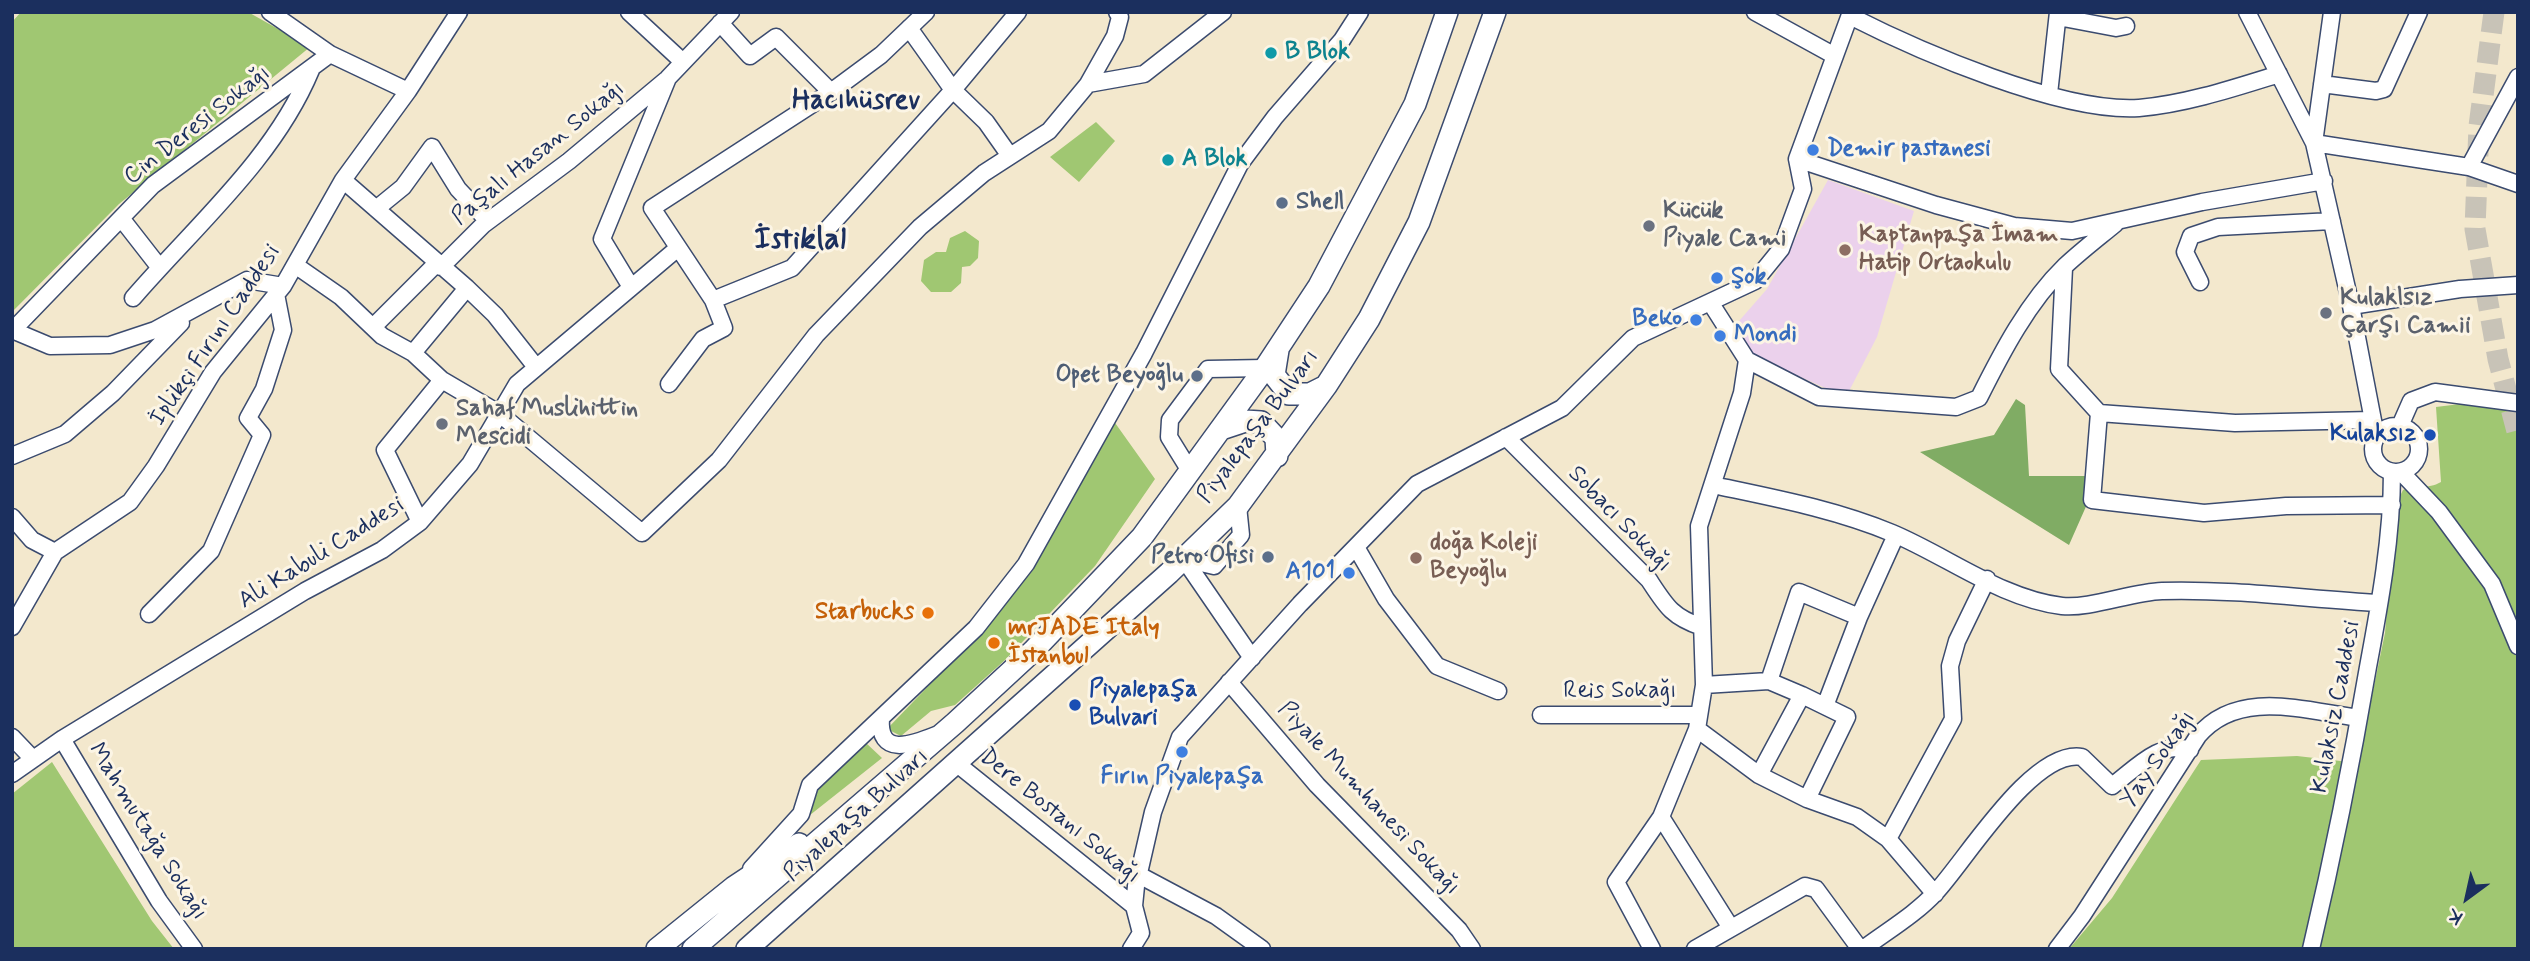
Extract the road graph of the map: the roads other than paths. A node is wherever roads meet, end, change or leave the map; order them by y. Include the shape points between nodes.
1 (271, 12) edge
2 (459, 12) edge
3 (629, 12) edge
4 (926, 12) edge
5 (1018, 12) edge
6 (1117, 12) edge
7 (1223, 12) edge
8 (1360, 12) edge
9 (1495, 12) edge
10 (1755, 12) edge
11 (2247, 12) edge
12 (2332, 12) edge
13 (2419, 12) edge
14 (1446, 14) edge
15 (1850, 14) edge
16 (2058, 15) edge
17 (725, 18) edge
18 (2126, 26) dead end
19 (909, 28) junction
20 (330, 54) junction
21 (1835, 56) junction
22 (683, 62) junction
23 (312, 67) junction
24 (2279, 74) junction
25 (2518, 77) edge
26 (668, 78) junction
27 (1088, 84) junction
28 (953, 90) junction
29 (408, 91) junction
30 (2321, 91) junction
31 (831, 92) junction
32 (2049, 94) junction
33 (2295, 105) junction
34 (2314, 143) junction
35 (1010, 156) junction
36 (1797, 159) junction
37 (2469, 167) junction
38 (343, 180) junction
39 (2325, 181) junction
40 (2518, 184) edge
41 (376, 209) junction
42 (121, 218) junction
43 (488, 221) junction
44 (2332, 221) junction
45 (2116, 223) junction
46 (678, 248) junction
47 (295, 265) junction
48 (439, 265) junction
49 (160, 268) junction
50 (2064, 268) junction
51 (2200, 282) dead end
52 (2518, 285) edge
53 (631, 287) junction
54 (467, 288) junction
55 (279, 290) junction
56 (133, 298) dead end
57 (713, 300) junction
58 (1710, 302) junction
59 (2351, 306) junction
60 (193, 310) junction
61 (373, 327) junction
62 (12, 330) edge
63 (1279, 347) junction
64 (413, 353) junction
65 (1747, 360) junction
66 (537, 367) junction
67 (1265, 368) junction
68 (442, 380) junction
69 (669, 384) dead end
70 (1326, 386) junction
71 (2518, 403) edge
72 (2099, 413) junction
73 (500, 414) junction
74 (2400, 426) junction
75 (2374, 428) junction
76 (1221, 429) junction
77 (1506, 437) junction
78 (12, 456) edge
79 (1277, 456) junction
80 (1189, 471) junction
81 (2396, 472) junction
82 (1713, 485) junction
83 (2392, 505) junction
84 (12, 517) edge
85 (420, 522) junction
86 (1896, 535) junction
87 (1356, 547) junction
88 (55, 552) junction
89 (1184, 559) junction
90 (1987, 579) junction
91 (2379, 604) junction
92 (149, 614) dead end
93 (1859, 617) junction
94 (12, 627) edge
95 (1702, 627) junction
96 (2518, 646) edge
97 (1252, 658) junction
98 (1769, 681) junction
99 (1229, 682) junction
100 (1704, 685) junction
101 (1498, 691) dead end
102 (1802, 695) junction
103 (1825, 706) junction
104 (1541, 715) dead end
105 (881, 718) junction
106 (2359, 718) junction
107 (1698, 722) junction
108 (945, 732) junction
109 (12, 737) edge
110 (62, 739) junction
111 (12, 744) edge
112 (2190, 750) junction
113 (32, 758) junction
114 (956, 763) junction
115 (12, 774) edge
116 (1759, 775) junction
117 (1807, 799) junction
118 (849, 815) junction
119 (1661, 817) junction
120 (1888, 839) junction
121 (1139, 875) junction
122 (734, 887) junction
123 (1935, 894) junction
124 (1134, 906) junction
125 (1731, 928) junction
126 (1138, 946) edge
127 (194, 949) edge
128 (657, 949) edge
129 (693, 949) edge
130 (747, 949) edge
131 (1262, 949) edge
132 (1472, 949) edge
133 (1652, 949) edge
134 (1695, 949) edge
135 (1862, 949) edge
136 (2057, 949) edge
137 (2311, 949) edge

1 - 20 street
2 - 29 street, İplikçi Fırını Caddesi
3 - 22 street
4 - 19 street
5 - 28 street
6 - 27 street via 1115,36
7 - 27 street via 1143,74
8 - 105 street via 1240,164 1144,353 1026,564 976,628
9 - 70 main road, Piyalepaşa Bulvarı via 1419,222 1369,319
10 - 21 street
11 - 24 street
12 - 30 street
13 - 30 street via 2384,89
14 - 63 main road, Piyalepaşa Bulvarı via 1415,104 1370,194
15 - 21 street
15 - 32 street via 1907,44
16 - 18 street via 2116,28
16 - 32 street
17 - 22 street
17 - 31 street via 750,56 776,37
19 - 28 street
19 - 31 street
20 - 23 street, Cin Deresi Sokağı
20 - 29 street
21 - 36 street
22 - 26 street
23 - 42 street, Cin Deresi Sokağı via 153,185
23 - 49 street via 296,104 273,139
24 - 32 street via 2138,108
24 - 33 street
25 - 37 street
26 - 43 street, Paşalı Hasan Sokağı
26 - 53 street via 603,239
27 - 35 street via 1049,131
28 - 35 street via 986,122
28 - 57 street via 792,268
29 - 38 street, İplikçi Fırını Caddesi
30 - 33 street
30 - 34 street
31 - 46 street via 652,208
33 - 34 street
34 - 37 street
34 - 39 street
35 - 73 street via 920,227 816,335 719,460 642,533
36 - 45 street via 2014,226 2072,231
36 - 58 street via 1803,189 1781,249 1755,281
37 - 40 street
38 - 41 street
38 - 47 street, İplikçi Fırını Caddesi
39 - 44 street
39 - 45 street via 2202,202
41 - 43 street via 403,187 432,148 458,189
41 - 48 street
42 - 49 street
42 - 62 street, Cin Deresi Sokağı
43 - 48 street, Paşalı Hasan Sokağı
44 - 51 street via 2218,227 2191,236 2185,252
44 - 59 street
45 - 50 street
46 - 53 street, Ali Kabuli Caddesi
46 - 57 street
47 - 55 street, İplikçi Fırını Caddesi
47 - 61 street via 341,297
48 - 54 street
48 - 61 street, Paşalı Hasan Sokağı
49 - 56 street
50 - 65 street via 2006,345 1979,398 1956,407 1819,397
50 - 72 street via 2059,369
52 - 59 street
53 - 66 street, Ali Kabuli Caddesi
54 - 64 street
54 - 66 street
55 - 60 street via 247,280
55 - 88 street, İplikçi Fırını Caddesi via 213,372 130,502
55 - 92 street via 284,330 264,389 248,418 262,435 211,551
57 - 69 street via 724,328 703,339
58 - 65 street
58 - 77 street via 1633,338 1562,408
59 - 75 street
60 - 62 street via 155,330 110,345 50,346
60 - 78 street via 113,393 65,434
61 - 64 street
63 - 67 main road, Piyalepaşa Bulvarı
63 - 70 main road via 1275,375 1289,394 1310,394
64 - 68 street
65 - 82 street via 1742,393
66 - 73 street, Ali Kabuli Caddesi via 517,384
67 - 76 main road, Piyalepaşa Bulvarı
67 - 80 street via 1208,369 1170,420 1169,437
68 - 73 street
68 - 85 street via 386,450
70 - 79 main road, Piyalepaşa Bulvarı
71 - 74 street via 2435,392 2411,401
72 - 75 street
72 - 83 street via 2091,500 2204,513 2286,506
73 - 85 street, Ali Kabuli Caddesi via 470,464
74 - 75 street
74 - 81 street via 2413,433 2419,447 2416,460
75 - 81 street via 2374,458
76 - 79 main road via 1245,421 1261,422 1276,438
76 - 80 main road, Piyalepaşa Bulvarı
77 - 87 street via 1417,484
77 - 95 street, Sobacı Sokağı via 1649,580 1679,619
79 - 89 main road, Piyalepaşa Bulvarı via 1238,506
80 - 108 main road, Piyalepaşa Bulvarı via 1142,537 1033,651
81 - 83 street, Kulaksiz Caddesi
81 - 96 street via 2439,512 2492,584
82 - 86 street via 1836,511
82 - 95 street via 1699,526
83 - 91 street, Kulaksiz Caddesi
84 - 88 street via 32,540
85 - 110 street, Ali Kabuli Caddesi via 382,550 304,591
86 - 90 street
86 - 93 street
87 - 97 street
87 - 101 street via 1386,598 1437,666
88 - 94 street, İplikçi Fırını Caddesi
89 - 97 street
89 - 114 main road, Piyalepaşa Bulvarı
90 - 91 street via 2022,596 2064,606 2159,591 2276,593
90 - 120 street via 1950,666 1953,719
91 - 106 street, Kulaksiz Caddesi
93 - 98 street via 1799,592
93 - 103 street
95 - 100 street
97 - 99 street
98 - 100 street
98 - 102 street
99 - 121 street via 1180,737 1153,812
99 - 132 street, Piyale Mumhanesi Sokağı via 1317,785 1459,930
100 - 107 street
102 - 103 street
102 - 116 street
103 - 117 street via 1847,717
104 - 107 street, Reis Sokağı
105 - 108 street via 883,740 891,745
105 - 122 street via 810,785 801,814
106 - 112 street, Yay Sokağı via 2242,707 2208,724
106 - 137 street, Kulaksiz Caddesi
107 - 116 street
107 - 119 street
108 - 118 main road, Piyalepaşa Bulvarı
109 - 113 street
110 - 113 street, Ali Kabuli Caddesi
110 - 127 street, Mahmutağa Sokağı via 159,901
111 - 113 street
112 - 123 street via 2164,748 2112,786 2082,757 2068,757 2048,767 2032,777 1994,818
112 - 136 street, Yay Sokağı
113 - 115 street, Ali Kabuli Caddesi
114 - 124 street, Dere Bostanı Sokağı
114 - 130 main road, Piyalepaşa Bulvarı
116 - 117 street
117 - 120 street via 1857,817
118 - 122 main road
118 - 129 main road, Piyalepaşa Bulvarı
119 - 125 street
119 - 133 street via 1616,882
120 - 123 street
121 - 124 street
121 - 131 street via 1216,916
122 - 128 main road
123 - 135 street
124 - 126 street via 1141,933
125 - 134 street
125 - 135 street via 1805,886 1816,889

